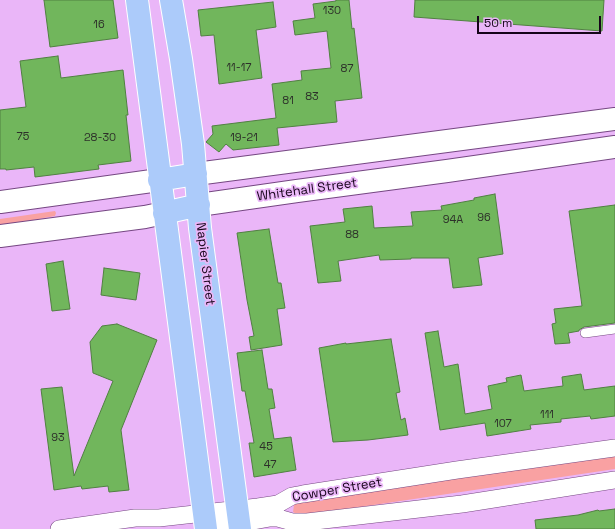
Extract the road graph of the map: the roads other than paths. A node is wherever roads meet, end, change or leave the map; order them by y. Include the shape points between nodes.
1 (137, 0) edge
2 (171, 0) edge
3 (615, 119) edge
4 (615, 147) edge
5 (196, 174) junction
6 (159, 180) junction
7 (65, 193) junction
8 (0, 202) edge
9 (199, 205) junction
10 (164, 213) junction
11 (70, 227) junction
12 (0, 236) edge
13 (615, 329) edge
14 (585, 333) dead end
15 (615, 448) edge
16 (615, 480) edge
17 (239, 521) edge
18 (205, 524) edge
19 (93, 527) edge
20 (59, 529) edge

1 - 6 main road
2 - 5 main road, Napier Street
3 - 5 main road
4 - 9 main road, Whitehall Street
5 - 6 main road
5 - 9 main road, Napier Street
6 - 7 main road
6 - 10 main road
7 - 8 main road
7 - 11 main road
9 - 10 main road, Whitehall Street
9 - 17 main road, Napier Street
10 - 11 main road, Whitehall Street
10 - 18 main road
11 - 12 main road, Whitehall Street
13 - 14 lane
15 - 17 street, Cowper Street via 292,496
16 - 17 street, Cowper Street via 462,504 322,520 299,522 274,518
17 - 18 street, Cowper Street
18 - 19 street, Cowper Street via 159,518 135,518
19 - 20 street, Cowper Street

